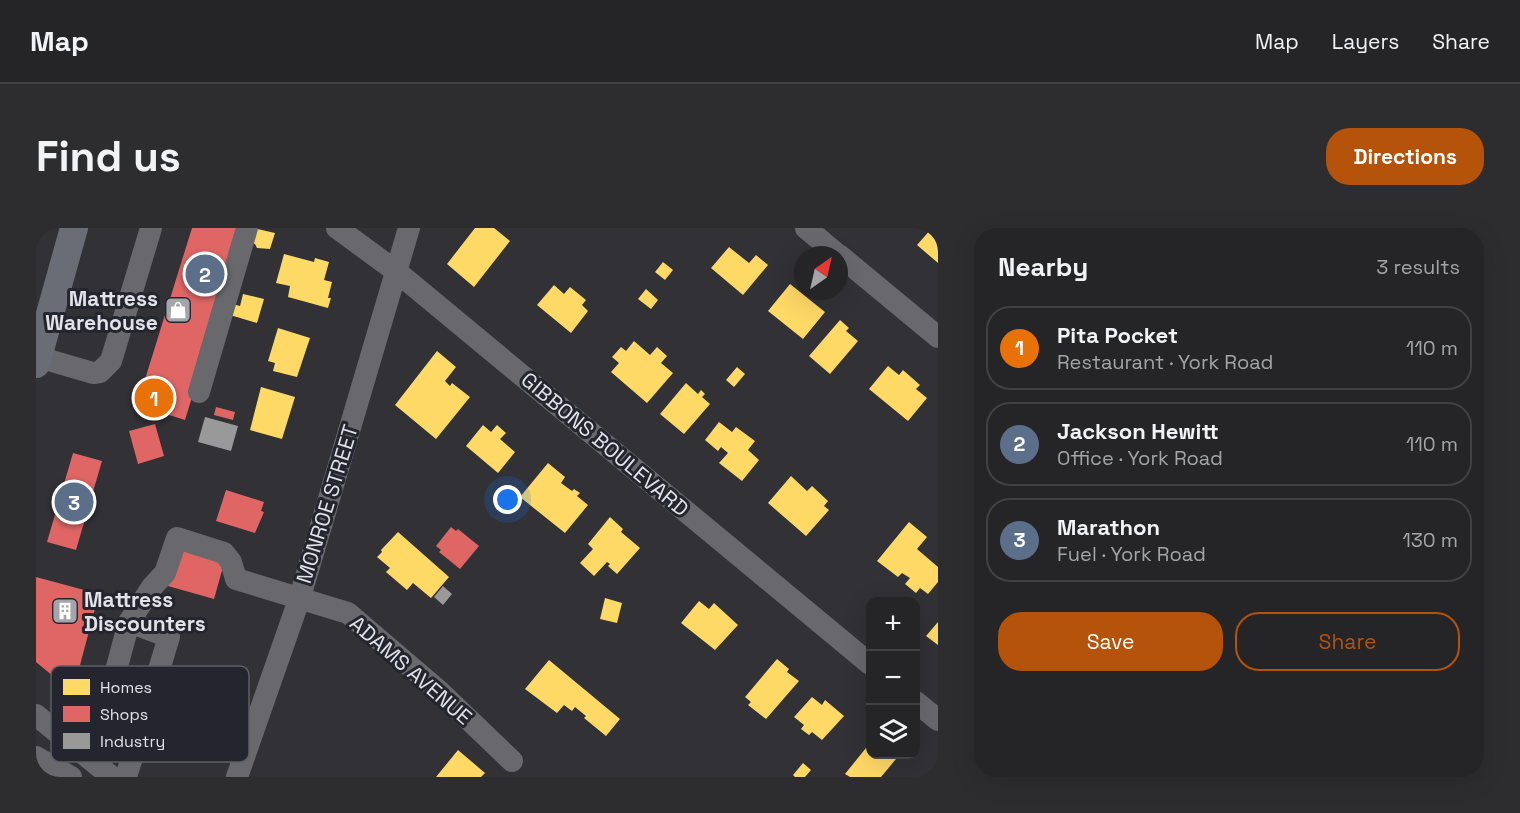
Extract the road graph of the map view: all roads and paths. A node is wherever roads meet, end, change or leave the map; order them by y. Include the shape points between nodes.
1 (74, 228) edge
2 (151, 228) edge
3 (246, 228) edge
4 (337, 228) edge
5 (409, 228) edge
6 (806, 228) edge
7 (828, 246) edge
8 (848, 262) edge
9 (397, 272) junction
10 (938, 337) edge
11 (37, 360) edge
12 (199, 392) dead end
13 (300, 597) junction
14 (129, 622) junction
15 (866, 661) edge
16 (121, 666) edge
17 (160, 666) edge
18 (919, 705) edge
19 (36, 715) edge
20 (938, 720) edge
21 (51, 728) edge
22 (249, 743) edge
23 (36, 757) edge
24 (512, 761) dead end
25 (131, 762) edge
26 (242, 762) edge
27 (71, 777) edge
28 (126, 777) edge
29 (237, 777) edge

1 - 11 main road
2 - 11 street via 111,361 100,372 93,373
3 - 12 street
4 - 9 street, GIBBONS BOULEVARD
5 - 9 street, MONROE STREET
6 - 7 street
8 - 10 street
9 - 13 street, MONROE STREET
9 - 15 street, GIBBONS BOULEVARD
13 - 14 street, ADAMS AVENUE via 236,579 224,553 177,538 165,573
13 - 22 street, MONROE STREET
13 - 24 street, ADAMS AVENUE via 348,613 438,690
14 - 16 street
14 - 17 street via 169,637
18 - 20 street
19 - 21 street
23 - 27 street
25 - 28 street
26 - 29 street, MONROE STREET

